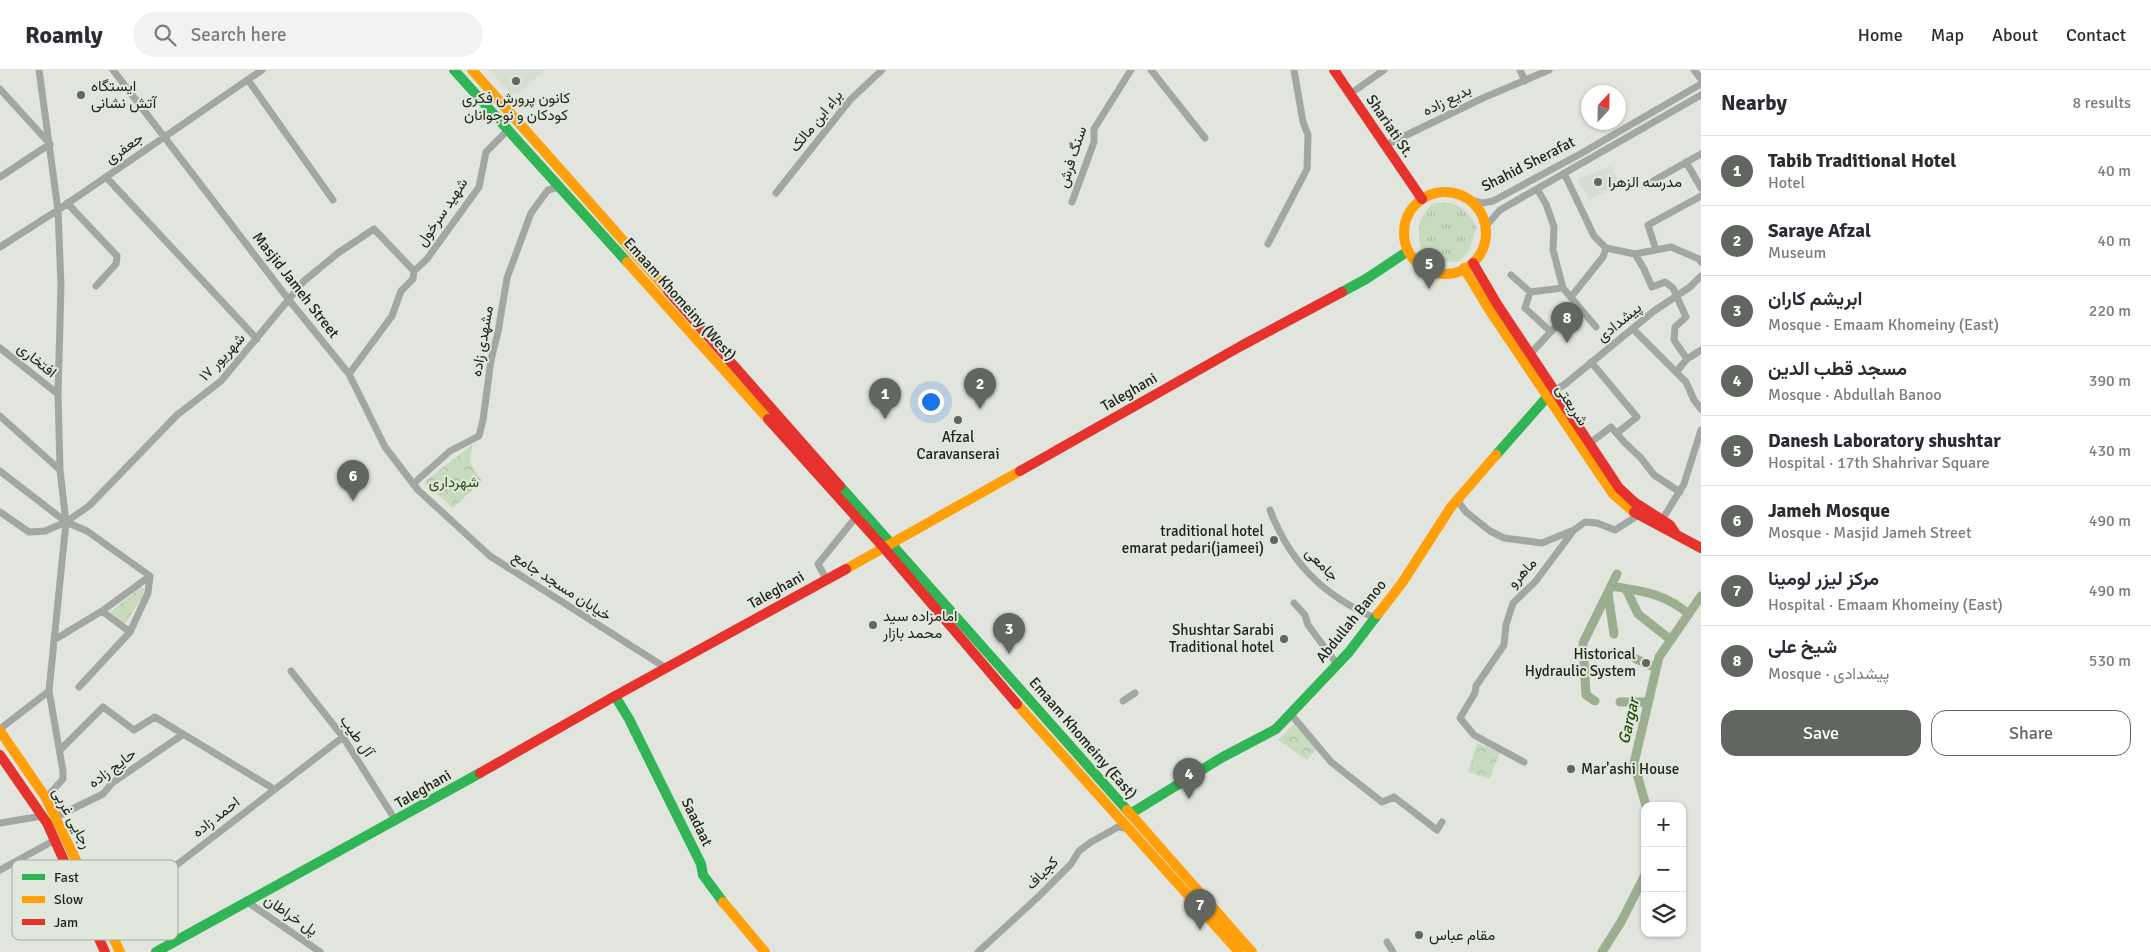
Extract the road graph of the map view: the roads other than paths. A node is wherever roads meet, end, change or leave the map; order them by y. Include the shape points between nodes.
1 (39, 70) edge
2 (113, 70) edge
3 (262, 70) edge
4 (454, 70) edge
5 (472, 70) edge
6 (882, 70) edge
7 (1131, 70) edge
8 (1151, 70) edge
9 (1294, 70) edge
10 (1334, 70) edge
11 (1384, 70) edge
12 (1520, 70) edge
13 (1549, 70) edge
14 (1694, 70) edge
15 (1701, 79) edge
16 (248, 80) junction
17 (1524, 81) junction
18 (1701, 84) edge
19 (0, 89) edge
20 (1350, 94) junction
21 (1701, 95) edge
22 (508, 130) junction
23 (163, 137) junction
24 (1205, 138) dead end
25 (50, 144) junction
26 (1386, 146) junction
27 (1701, 154) edge
28 (1686, 162) junction
29 (1564, 173) junction
30 (0, 177) edge
31 (106, 177) junction
32 (568, 178) junction
33 (1653, 181) dead end
34 (559, 187) junction
35 (1701, 188) edge
36 (1537, 190) junction
37 (776, 193) dead end
38 (1701, 196) edge
39 (1422, 199) junction
40 (333, 200) dead end
41 (1470, 200) junction
42 (1072, 202) dead end
43 (67, 203) junction
44 (58, 210) junction
45 (1486, 226) junction
46 (1268, 244) dead end
47 (0, 247) edge
48 (1606, 248) junction
49 (1656, 250) junction
50 (1408, 251) junction
51 (1635, 254) junction
52 (1700, 259) edge
53 (1469, 266) junction
54 (414, 271) junction
55 (1511, 275) dead end
56 (1701, 276) edge
57 (96, 286) dead end
58 (1562, 288) junction
59 (1530, 292) junction
60 (1676, 294) junction
61 (1571, 297) junction
62 (289, 300) junction
63 (1577, 304) junction
64 (1596, 327) dead end
65 (1633, 328) junction
66 (1551, 332) junction
67 (257, 339) junction
68 (0, 348) edge
69 (1701, 350) edge
70 (1531, 353) junction
71 (1687, 359) junction
72 (1591, 362) junction
73 (1677, 371) junction
74 (349, 374) junction
75 (1552, 393) junction
76 (58, 394) junction
77 (1701, 409) edge
78 (1, 419) edge
79 (1701, 430) edge
80 (1617, 433) junction
81 (1590, 443) junction
82 (60, 470) junction
83 (0, 472) edge
84 (413, 484) junction
85 (1680, 492) junction
86 (1457, 500) junction
87 (1270, 510) dead end
88 (0, 512) edge
89 (1637, 516) junction
90 (451, 518) joint
91 (856, 518) junction
92 (1662, 520) junction
93 (66, 522) junction
94 (1574, 530) junction
95 (1676, 534) junction
96 (887, 546) junction
97 (1701, 548) edge
98 (824, 575) dead end
99 (150, 576) junction
100 (1294, 603) dead end
101 (102, 611) junction
102 (1376, 618) junction
103 (130, 632) junction
104 (54, 640) junction
105 (1337, 664) junction
106 (666, 668) junction
107 (290, 671) dead end
108 (79, 687) dead end
109 (49, 690) junction
110 (1135, 693) dead end
111 (615, 696) junction
112 (1123, 701) dead end
113 (1290, 713) junction
114 (0, 730) edge
115 (182, 734) junction
116 (343, 737) junction
117 (60, 750) junction
118 (0, 755) edge
119 (1524, 762) dead end
120 (274, 790) junction
121 (46, 798) junction
122 (42, 816) junction
123 (1126, 816) junction
124 (56, 817) junction
125 (396, 821) junction
126 (1442, 822) dead end
127 (0, 823) edge
128 (1131, 829) junction
129 (55, 840) junction
130 (18, 860) edge
131 (64, 860) edge
132 (76, 860) edge
133 (12, 863) edge
134 (178, 864) edge
135 (0, 870) edge
136 (246, 901) junction
137 (101, 940) edge
138 (114, 940) edge
139 (177, 940) edge
140 (178, 940) edge
141 (1387, 942) dead end
142 (106, 952) edge
143 (120, 952) edge
144 (156, 952) edge
145 (320, 952) edge
146 (764, 952) edge
147 (978, 952) edge
148 (1239, 952) edge
149 (1252, 952) edge
150 (1393, 952) edge

1 - 25 street
2 - 23 street, Masjid Jameh Street
3 - 16 street, جعفری
4 - 22 main road, Emaam Khomeiny (West)
5 - 32 main road, Emaam Khomeiny (West)
6 - 37 street, براء ابن مالک via 850,100
7 - 42 street, سنگ فرش via 1094,129 1094,142
8 - 24 street
9 - 46 street via 1308,135 1307,169
10 - 20 main road, Shariati St.
11 - 20 street
12 - 17 street
13 - 17 street, بدیع زاده
14 - 15 street
16 - 23 street, جعفری
16 - 40 street
17 - 26 street, بدیع زاده
18 - 41 street, Shahid Sherafat via 1493,201
19 - 25 street
20 - 26 main road, Shariati St.
21 - 29 street, Shahid Sherafat
22 - 34 main road, Emaam Khomeiny (West)
22 - 54 street, شهید سرخول via 486,152 479,187 427,259
23 - 31 street, جعفری
23 - 62 street, Masjid Jameh Street
25 - 30 street
25 - 44 street
26 - 39 main road, Shariati St.
27 - 28 street
28 - 33 street
28 - 35 street
29 - 36 street, Shahid Sherafat
29 - 48 street via 1594,236
31 - 43 street, جعفری
31 - 67 street
32 - 34 main road
32 - 96 main road, Emaam Khomeiny (West)
34 - 84 street, مشهدی زاده via 548,190 531,213 507,278 479,436 450,452
34 - 91 main road, Emaam Khomeiny (West)
36 - 45 street, Shahid Sherafat via 1500,210
36 - 58 street via 1554,227 1553,250
38 - 49 street via 1648,225
39 - 41 main road via 1433,193 1446,192
39 - 50 main road via 1413,207 1404,228
41 - 45 main road
43 - 44 street, جعفری
43 - 57 street via 117,256 116,264
44 - 47 street, جعفری
44 - 76 street via 61,286
45 - 53 main road via 1480,255
48 - 51 street
48 - 61 street via 1603,258
49 - 51 street
49 - 52 street via 1671,247
50 - 53 main road via 1417,263 1443,274
50 - 96 main road, Taleghani via 1366,279
51 - 60 street via 1652,287 1665,282
53 - 70 main road, شریعتی
53 - 75 main road, شریعتی via 1490,311
54 - 62 street, ۱۷ شهریور via 374,229 304,281
54 - 74 street via 413,279 401,291 392,316
55 - 59 street
56 - 60 street, پیشدادی
58 - 59 street
58 - 61 street
59 - 66 street via 1525,308
60 - 65 street, پیشدادی
60 - 71 street via 1686,317 1675,327 1674,340
61 - 63 street
62 - 67 street, ۱۷ شهریور
62 - 74 street, Masjid Jameh Street
63 - 64 street
63 - 66 street
65 - 72 street, پیشدادی
65 - 73 street
66 - 70 street
67 - 93 street, ۱۷ شهریور via 222,381 177,415 89,506
68 - 76 street, افتخاری
69 - 71 street
70 - 75 main road, شریعتی
71 - 73 street
72 - 75 street, پیشدادی
72 - 80 street via 1637,417
73 - 77 street
74 - 84 street, Masjid Jameh Street via 385,447
75 - 81 main road, شریعتی
75 - 86 main road, Abdullah Banoo
75 - 89 main road, شریعتی via 1613,494
76 - 82 street
78 - 82 street
79 - 85 street
80 - 81 street via 1611,426
80 - 85 street via 1654,475
81 - 92 main road, شریعتی via 1620,488 1634,502
82 - 93 street
83 - 93 street
84 - 90 street, Masjid Jameh Street
85 - 92 street
86 - 94 street via 1466,512 1504,538 1542,543
86 - 102 main road, Abdullah Banoo
87 - 102 street, جامعی via 1292,554 1319,584 1352,608
88 - 93 street, ۱۷ شهریور via 29,532 45,531
89 - 94 street via 1615,530 1585,522
89 - 95 main road, شریعتی
90 - 106 street, خیابان مسجد جامع via 490,556
91 - 96 main road, Emaam Khomeiny (West)
91 - 98 street via 818,564
92 - 95 main road, شریعتی
93 - 99 street via 87,531
93 - 104 street
94 - 119 street, ماهرو via 1535,582 1513,604 1504,645 1476,686 1460,718 1474,735
95 - 97 main road, شریعتی
96 - 106 main road, Taleghani
96 - 123 main road, Emaam Khomeiny (East) via 992,676
99 - 101 street
99 - 103 street via 148,593
100 - 105 street
101 - 103 street
101 - 104 street
102 - 105 main road, Abdullah Banoo
103 - 108 street
104 - 109 street
105 - 113 main road, Abdullah Banoo
106 - 111 main road, Taleghani
107 - 116 street, آل طیب
109 - 114 street
109 - 117 street
110 - 112 street
111 - 125 main road, Taleghani
111 - 146 main road, Saadaat via 701,864 703,875
113 - 123 main road, Abdullah Banoo via 1276,729 1221,758
113 - 126 street via 1331,762 1382,802 1394,797 1437,830
114 - 121 main road, رجایی غربی
115 - 117 street via 155,717 134,730 103,707
115 - 120 street
115 - 124 street, حایج زاده via 112,783 103,794
116 - 120 street, احمد زاده
116 - 125 street, آل طیب
117 - 121 street via 63,779
118 - 122 main road, رجایی غربی
120 - 134 street, احمد زاده
121 - 124 main road, رجایی غربی
122 - 127 street
122 - 129 main road, رجایی غربی
123 - 128 main road, Emaam Khomeiny (East)
123 - 149 main road, Emaam Khomeiny (East)
124 - 132 main road, رجایی غربی
125 - 136 main road, Taleghani
128 - 147 street, کجباف via 1118,827 1079,850 1071,864
128 - 148 main road, Emaam Khomeiny (East)
129 - 130 street
129 - 131 main road, رجایی غربی
133 - 135 street
136 - 140 main road, Taleghani
136 - 145 street, پل خراطان
137 - 142 main road, رجایی غربی
138 - 143 main road, رجایی غربی
139 - 144 main road, Taleghani
141 - 150 street

